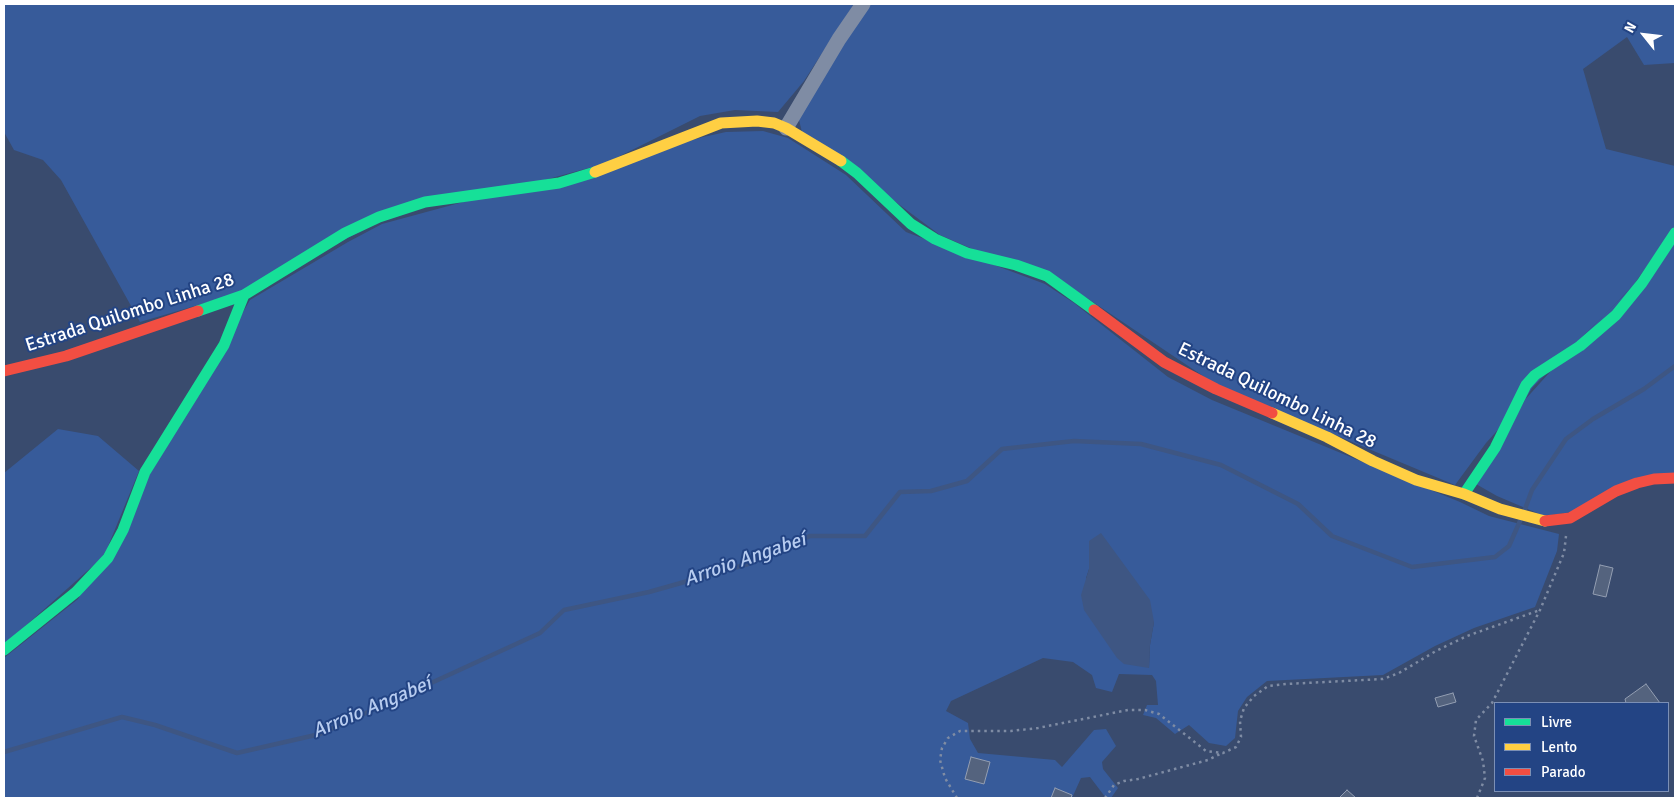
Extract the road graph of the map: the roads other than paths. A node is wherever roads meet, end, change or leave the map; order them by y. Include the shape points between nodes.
1 (863, 4) edge
2 (786, 128) junction
3 (1675, 233) edge
4 (244, 295) junction
5 (4, 371) edge
6 (1675, 478) edge
7 (1464, 494) junction
8 (4, 650) edge

1 - 2 street
2 - 4 street, Estrada Quilombo Linha 28 via 756,121 721,123 603,170 559,183 424,202 345,232
2 - 7 street, Estrada Quilombo Linha 28 via 857,173 911,224 935,239 967,253 1047,276 1164,362 1198,380 1416,480
3 - 7 street via 1616,315 1526,385 1495,448
4 - 5 street, Estrada Quilombo Linha 28 via 66,356
4 - 8 street via 224,345 144,472 123,530 108,558 76,592
6 - 7 street, Estrada Quilombo Linha 28 via 1637,483 1616,491 1570,518 1541,521 1500,510

